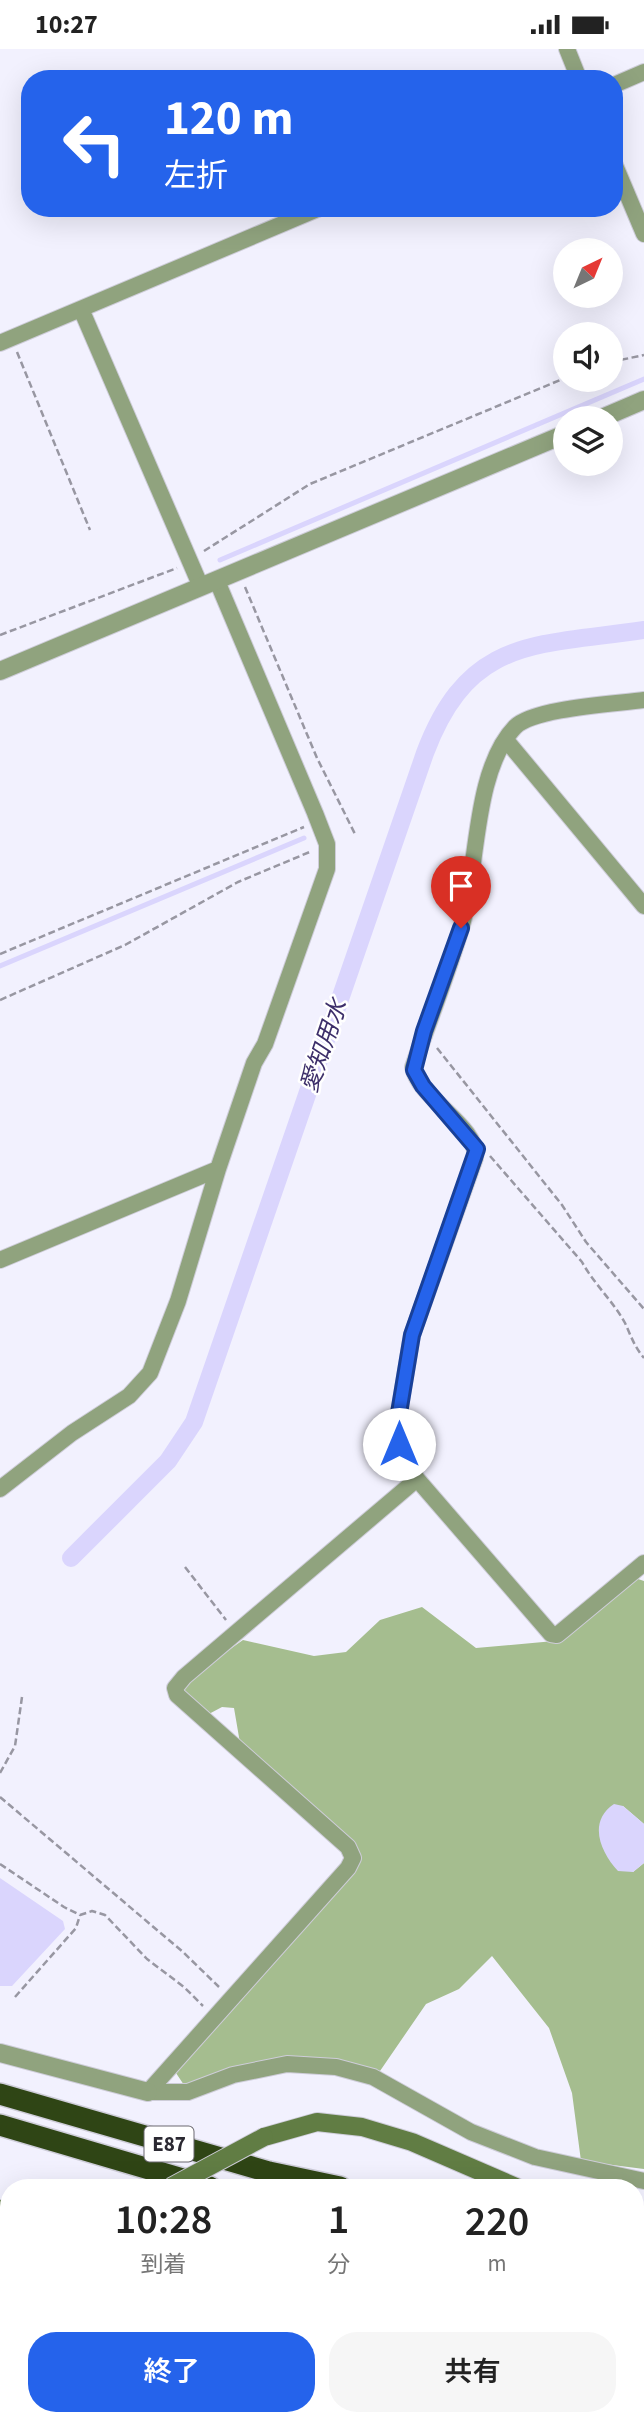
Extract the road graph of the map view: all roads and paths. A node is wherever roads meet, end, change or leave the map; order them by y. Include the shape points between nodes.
1 (567, 49) edge
2 (575, 70) edge
3 (644, 72) edge
4 (623, 81) edge
5 (623, 184) edge
6 (299, 217) edge
7 (644, 234) edge
8 (81, 309) junction
9 (6, 341) edge
10 (644, 355) edge
11 (623, 359) edge
12 (553, 383) edge
13 (644, 400) edge
14 (623, 409) edge
15 (553, 439) edge
16 (90, 530) dead end
17 (189, 560) junction
18 (239, 571) junction
19 (209, 584) junction
20 (0, 635) edge
21 (0, 671) edge
22 (644, 700) edge
23 (506, 740) junction
24 (318, 821) junction
25 (356, 836) dead end
26 (327, 844) junction
27 (644, 906) edge
28 (0, 954) edge
29 (0, 1000) edge
30 (424, 1031) junction
31 (477, 1149) junction
32 (218, 1169) junction
33 (0, 1260) edge
34 (644, 1308) edge
35 (644, 1358) edge
36 (417, 1479) junction
37 (0, 1489) edge
38 (644, 1563) edge
39 (185, 1567) dead end
40 (236, 1634) junction
41 (22, 1697) dead end
42 (0, 1773) edge
43 (0, 1797) edge
44 (0, 1864) edge
45 (80, 1915) junction
46 (15, 1997) dead end
47 (232, 1998) junction
48 (215, 2017) junction
49 (0, 2053) edge
50 (148, 2092) junction
51 (0, 2094) edge
52 (0, 2125) edge
53 (183, 2179) edge
54 (187, 2179) edge
55 (304, 2179) edge
56 (498, 2179) edge
57 (635, 2179) edge

1 - 2 street
3 - 4 street
5 - 7 street
6 - 8 street
8 - 9 street
8 - 17 street
9 - 16 path
10 - 11 path
12 - 17 path via 310,484
13 - 14 street
15 - 18 street
17 - 19 street
17 - 20 path
18 - 19 street
18 - 25 path via 317,758
19 - 21 street
19 - 24 street
22 - 23 street via 530,718 516,726
23 - 27 street
23 - 30 street via 494,759 473,848 461,928
24 - 26 street
24 - 28 path
26 - 29 path via 238,882 125,945
26 - 32 street via 327,869
30 - 31 street via 414,1067 416,1076
30 - 34 path via 586,1242
31 - 35 path via 494,1158 576,1254
31 - 36 street via 412,1335 398,1419 400,1453
32 - 33 street
32 - 37 street via 178,1301 150,1373 129,1396
36 - 38 street via 555,1635
36 - 40 street
39 - 40 path
40 - 47 street via 184,1677 175,1692 348,1847 353,1858
41 - 42 path via 15,1747
43 - 47 path
44 - 45 path
45 - 46 path via 76,1928
45 - 48 path via 92,1911 105,1915 147,1959
47 - 48 street
48 - 50 street
49 - 50 street
50 - 57 street via 188,2092 233,2075 287,2064 336,2067 373,2077 471,2133 535,2157
51 - 55 highway, E87
52 - 53 highway, E87
54 - 56 main road, bridge via 264,2137 317,2122 362,2127 412,2142

